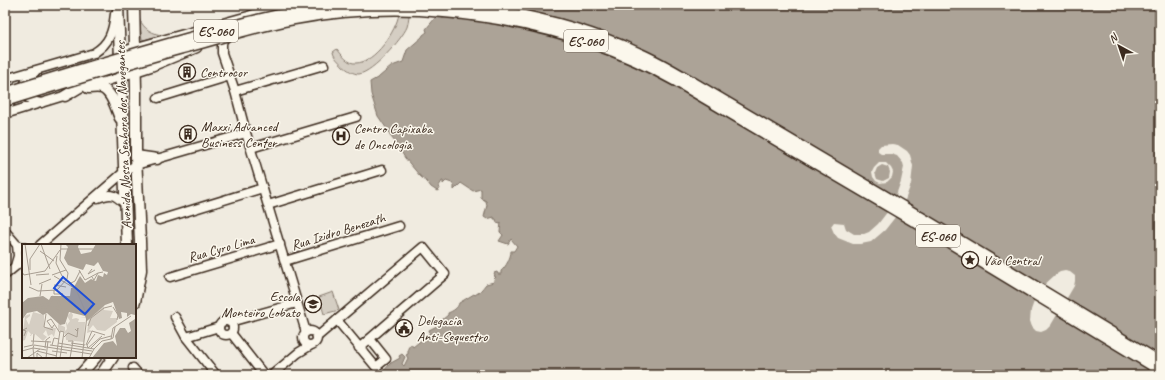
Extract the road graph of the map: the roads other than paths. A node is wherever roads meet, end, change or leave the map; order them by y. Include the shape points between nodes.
1 (117, 5) edge
2 (134, 5) edge
3 (276, 5) edge
4 (288, 5) edge
5 (338, 5) edge
6 (455, 5) edge
7 (134, 16) junction
8 (228, 36) junction
9 (206, 44) junction
10 (134, 47) junction
11 (119, 52) junction
12 (222, 54) junction
13 (324, 65) dead end
14 (39, 70) junction
15 (140, 70) junction
16 (121, 76) junction
17 (230, 76) junction
18 (8, 78) edge
19 (5, 86) edge
20 (88, 88) junction
21 (235, 92) junction
22 (5, 93) edge
23 (65, 96) junction
24 (26, 97) junction
25 (158, 98) dead end
26 (5, 100) edge
27 (41, 103) junction
28 (5, 112) edge
29 (356, 117) dead end
30 (123, 125) junction
31 (246, 133) junction
32 (251, 148) junction
33 (157, 159) junction
34 (136, 165) junction
35 (382, 170) dead end
36 (124, 172) junction
37 (125, 187) junction
38 (263, 188) junction
39 (93, 199) junction
40 (126, 205) junction
41 (268, 205) junction
42 (159, 220) dead end
43 (398, 226) dead end
44 (5, 231) edge
45 (41, 244) edge
46 (127, 244) edge
47 (280, 244) junction
48 (20, 246) edge
49 (22, 261) edge
50 (285, 261) junction
51 (15, 267) junction
52 (5, 275) edge
53 (170, 277) dead end
54 (136, 296) edge
55 (297, 303) junction
56 (175, 317) dead end
57 (337, 320) junction
58 (230, 322) junction
59 (219, 327) junction
60 (231, 333) junction
61 (304, 336) junction
62 (186, 337) junction
63 (316, 337) junction
64 (370, 338) junction
65 (311, 345) junction
66 (359, 348) junction
67 (298, 353) junction
68 (95, 358) edge
69 (112, 358) edge
70 (1160, 362) edge
71 (132, 368) dead end
72 (1160, 370) edge
73 (80, 375) edge
74 (101, 375) edge
75 (139, 375) edge
76 (216, 375) edge
77 (264, 375) edge
78 (272, 375) edge

1 - 11 main road, Avenida Nossa Senhora dos Navegantes
1 - 14 street via 110,38 101,48 94,53
2 - 7 main road, Avenida Nossa Senhora dos Navegantes
3 - 10 street via 253,14
4 - 8 street via 257,24
5 - 22 main road, ES-060, bridge via 291,12 238,25
6 - 70 main road, ES-060 via 492,10 559,25 612,42 652,59 926,220
7 - 10 main road, Avenida Nossa Senhora dos Navegantes
7 - 11 main road
8 - 9 street
8 - 12 street via 223,40
9 - 12 street via 216,45
9 - 15 street
10 - 11 street
10 - 15 main road, Avenida Nossa Senhora dos Navegantes
11 - 16 main road, Avenida Nossa Senhora dos Navegantes
11 - 23 main road via 105,71
12 - 17 street
13 - 21 street
14 - 18 street
14 - 24 street via 24,84
15 - 16 street
15 - 34 main road, Avenida Nossa Senhora dos Navegantes via 136,88
16 - 20 street
16 - 30 main road, Avenida Nossa Senhora dos Navegantes
17 - 21 street
17 - 25 street
18 - 24 street
19 - 28 street via 9,89 11,97 10,105
20 - 23 street
20 - 30 main road via 101,88 106,91
21 - 31 street
23 - 27 street
24 - 27 street via 32,102
26 - 72 main road, ES-060, bridge via 233,34 327,14 375,10 430,11 478,16 538,27 609,49 676,81
27 - 28 street
29 - 32 street
30 - 36 main road, Avenida Nossa Senhora dos Navegantes
31 - 32 street
31 - 33 street
32 - 38 street
33 - 34 main road
33 - 34 street
34 - 36 street
34 - 37 street
34 - 54 main road, Avenida Nossa Senhora dos Navegantes via 140,270
35 - 41 street
36 - 37 main road, Avenida Nossa Senhora dos Navegantes
36 - 39 street
37 - 40 main road, Avenida Nossa Senhora dos Navegantes
38 - 41 street
38 - 42 street
39 - 40 street via 111,194
39 - 45 street
40 - 46 main road, Avenida Nossa Senhora dos Navegantes
41 - 47 street
43 - 50 street, Rua Izidro Benezath
44 - 48 street
47 - 50 street
47 - 53 street, Rua Cyro Lima
48 - 51 street
49 - 51 street
50 - 55 street
51 - 52 street
55 - 58 street
55 - 61 street
56 - 62 street
57 - 63 street
57 - 64 street via 423,247 445,274
57 - 66 street
58 - 59 street via 222,322
58 - 60 street via 233,328
59 - 60 street via 223,334
59 - 62 street
60 - 77 street
61 - 63 street via 313,332
61 - 65 street via 305,343
61 - 67 street
62 - 76 street
63 - 65 street
64 - 66 street
64 - 66 street via 386,359 376,368
65 - 67 street
67 - 78 street
68 - 73 main road
69 - 74 main road
71 - 75 street

